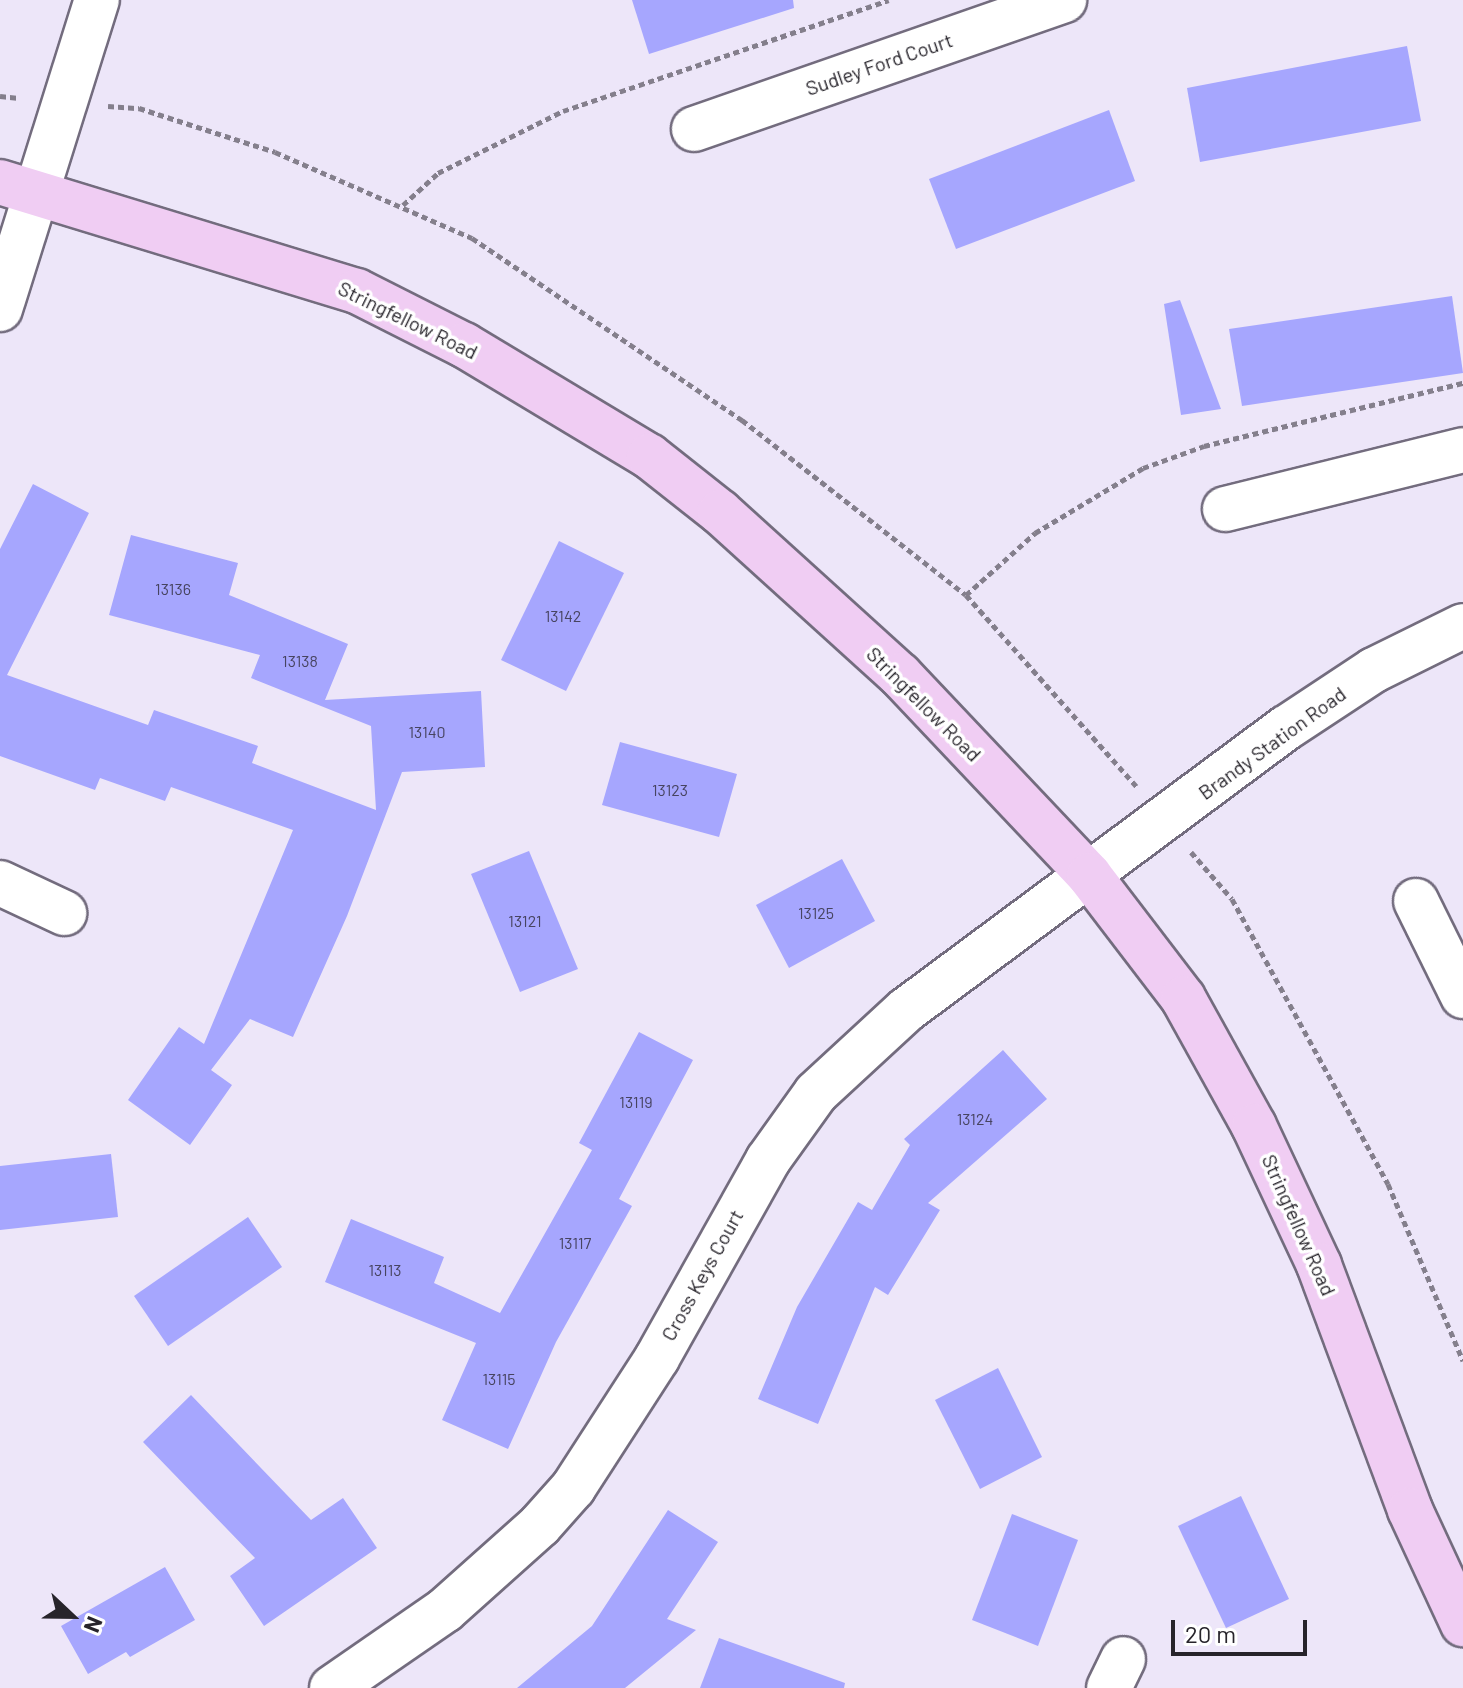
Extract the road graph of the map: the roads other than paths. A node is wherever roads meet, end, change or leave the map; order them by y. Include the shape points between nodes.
1 (97, 0) edge
2 (1064, 0) edge
3 (694, 129) dead end
4 (17, 187) edge
5 (0, 309) edge
6 (1463, 450) edge
7 (1225, 509) dead end
8 (1463, 626) edge
9 (1089, 875) junction
10 (0, 883) edge
11 (1416, 901) dead end
12 (64, 913) dead end
13 (1463, 996) edge
14 (1463, 1624) edge
15 (332, 1688) edge

1 - 4 street
2 - 3 street, Sudley Ford Court
4 - 5 street
4 - 9 main road, Stringfellow Road via 357,291 464,345 649,456 720,512 900,675
6 - 7 street
8 - 9 street, Brandy Station Road via 1374,670 1286,728
9 - 14 main road, Stringfellow Road via 1183,998 1254,1126 1319,1265 1410,1510
9 - 15 street, Cross Keys Court via 906,1010 816,1093 768,1160 657,1358 573,1488 540,1525 445,1610
10 - 12 street
11 - 13 street

